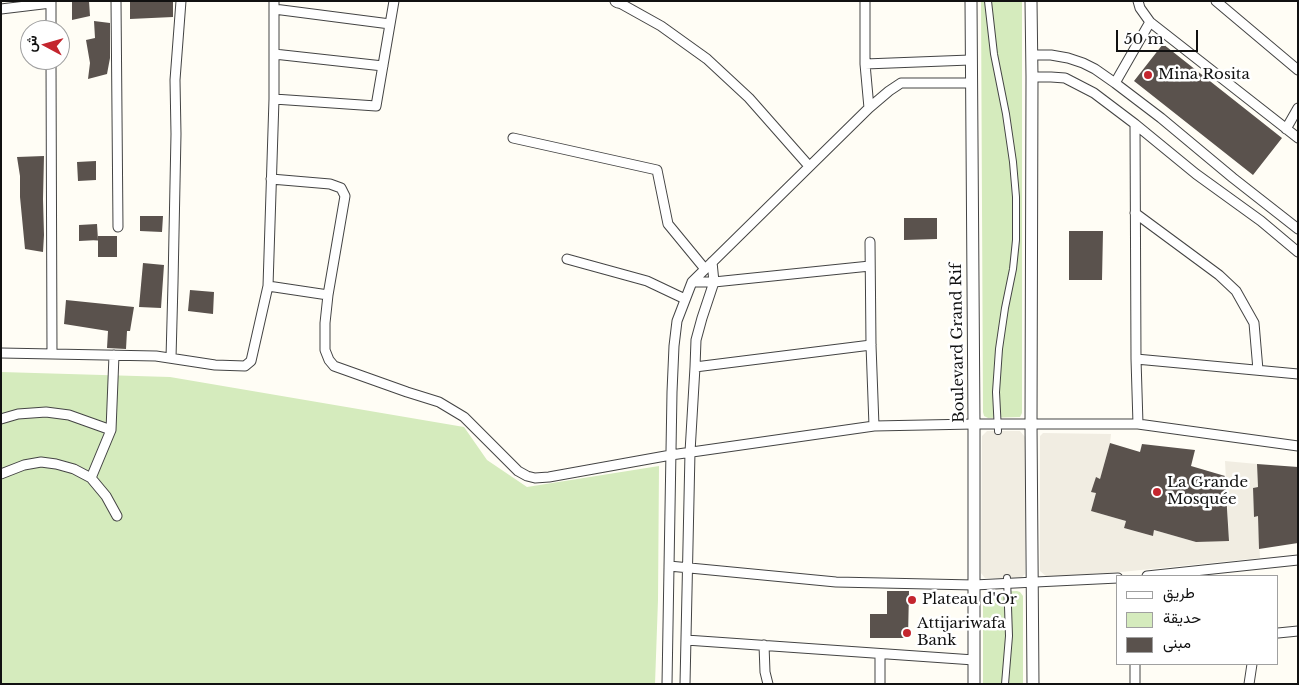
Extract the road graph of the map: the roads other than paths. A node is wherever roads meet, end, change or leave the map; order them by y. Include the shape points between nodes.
1 (116, 1) edge
2 (181, 1) edge
3 (394, 1) edge
4 (865, 1) edge
5 (971, 1) edge
6 (988, 1) edge
7 (1031, 1) edge
8 (1138, 1) edge
9 (1216, 1) edge
10 (51, 2) edge
11 (618, 2) edge
12 (274, 5) edge
13 (1, 10) edge
14 (51, 20) edge
15 (1150, 22) junction
16 (390, 24) junction
17 (274, 54) junction
18 (1032, 55) junction
19 (970, 60) junction
20 (865, 64) junction
21 (383, 66) junction
22 (51, 70) edge
23 (1298, 70) edge
24 (1032, 77) junction
25 (971, 83) junction
26 (1115, 83) junction
27 (274, 99) junction
28 (869, 108) junction
29 (1298, 108) edge
30 (1135, 124) junction
31 (1286, 129) junction
32 (513, 138) dead end
33 (1298, 138) edge
34 (808, 166) junction
35 (271, 179) junction
36 (1135, 213) junction
37 (118, 227) dead end
38 (1298, 229) edge
39 (870, 242) dead end
40 (1298, 252) edge
41 (567, 259) dead end
42 (712, 262) junction
43 (870, 266) junction
44 (704, 269) junction
45 (692, 282) junction
46 (714, 282) junction
47 (268, 286) junction
48 (328, 295) junction
49 (685, 299) junction
50 (870, 345) junction
51 (1, 353) edge
52 (52, 354) junction
53 (114, 355) junction
54 (170, 358) junction
55 (1136, 359) junction
56 (695, 367) junction
57 (1258, 370) junction
58 (1298, 374) edge
59 (1, 420) edge
60 (974, 424) junction
61 (1031, 424) junction
62 (1138, 424) junction
63 (874, 426) junction
64 (998, 428) junction
65 (111, 430) junction
66 (1298, 446) edge
67 (690, 452) junction
68 (671, 454) junction
69 (1, 474) edge
70 (91, 478) junction
71 (117, 516) dead end
72 (1298, 560) edge
73 (669, 566) junction
74 (687, 568) junction
75 (1156, 575) edge
76 (1116, 578) edge
77 (1007, 581) junction
78 (1031, 583) junction
79 (974, 585) junction
80 (1298, 631) edge
81 (1279, 633) edge
82 (686, 640) junction
83 (764, 645) junction
84 (880, 654) junction
85 (974, 660) junction
86 (1135, 665) edge
87 (1252, 665) edge
88 (667, 684) edge
89 (685, 684) edge
90 (768, 684) edge
91 (880, 684) edge
92 (974, 684) edge
93 (1005, 684) edge
94 (1032, 684) edge
95 (1135, 684) edge
96 (1250, 684) edge

1 - 37 street
2 - 54 street via 175,80 174,283
3 - 16 street
4 - 20 street
5 - 19 street, Boulevard Grand Rif
6 - 64 street via 994,54 1014,162 1016,197 1013,269 999,349
7 - 18 street
8 - 15 street
9 - 23 street
10 - 13 street
10 - 14 street
11 - 34 street via 661,26 707,59 749,98
12 - 16 street
12 - 17 street
15 - 26 street
15 - 31 street
16 - 21 street
17 - 21 street
17 - 27 street
18 - 24 street
18 - 26 street via 1051,55 1083,63
19 - 20 street
19 - 25 street, Boulevard Grand Rif
20 - 28 street
21 - 27 street via 376,106
22 - 52 street
24 - 30 street via 1065,78 1094,93
24 - 61 street
25 - 28 street via 901,84
25 - 60 street, Boulevard Grand Rif
26 - 38 street
27 - 35 street
28 - 34 street
29 - 31 street
30 - 36 street
30 - 40 street via 1196,174 1262,220
31 - 33 street
32 - 44 street via 657,170 668,224
34 - 42 street
35 - 47 street
35 - 48 street via 330,184 341,188 345,196
36 - 55 street
36 - 57 street via 1236,291 1254,323
39 - 43 street
41 - 49 street via 647,281
42 - 44 street
42 - 46 street
43 - 46 street
43 - 50 street
44 - 45 street
45 - 46 street
45 - 49 street
46 - 56 street via 696,340
47 - 48 street
47 - 54 street via 248,364 215,365
48 - 68 street via 325,350 334,366 439,402 464,417 518,471 527,476 549,477
49 - 68 street via 675,338
50 - 56 street
50 - 63 street
51 - 52 street
52 - 53 street
53 - 54 street
53 - 65 street
55 - 57 street
55 - 62 street
56 - 67 street
57 - 58 street
59 - 65 street via 18,414 46,412 69,415
60 - 63 street
60 - 64 street
60 - 79 street, Boulevard Grand Rif
61 - 62 street
61 - 64 street
61 - 78 street
62 - 66 street
63 - 67 street
65 - 70 street
67 - 68 street
67 - 74 street
68 - 73 street
69 - 70 street via 24,464 41,462 74,469
70 - 71 street
72 - 75 street
73 - 74 street
73 - 88 street
74 - 79 street via 836,582
74 - 82 street
76 - 78 street
77 - 78 street
77 - 79 street
77 - 93 street via 1009,636
78 - 94 street
79 - 85 street, Boulevard Grand Rif
80 - 81 street
82 - 83 street
82 - 89 street
83 - 84 street
83 - 90 street
84 - 85 street
84 - 91 street
85 - 92 street, Boulevard Grand Rif
86 - 95 street
87 - 96 street

